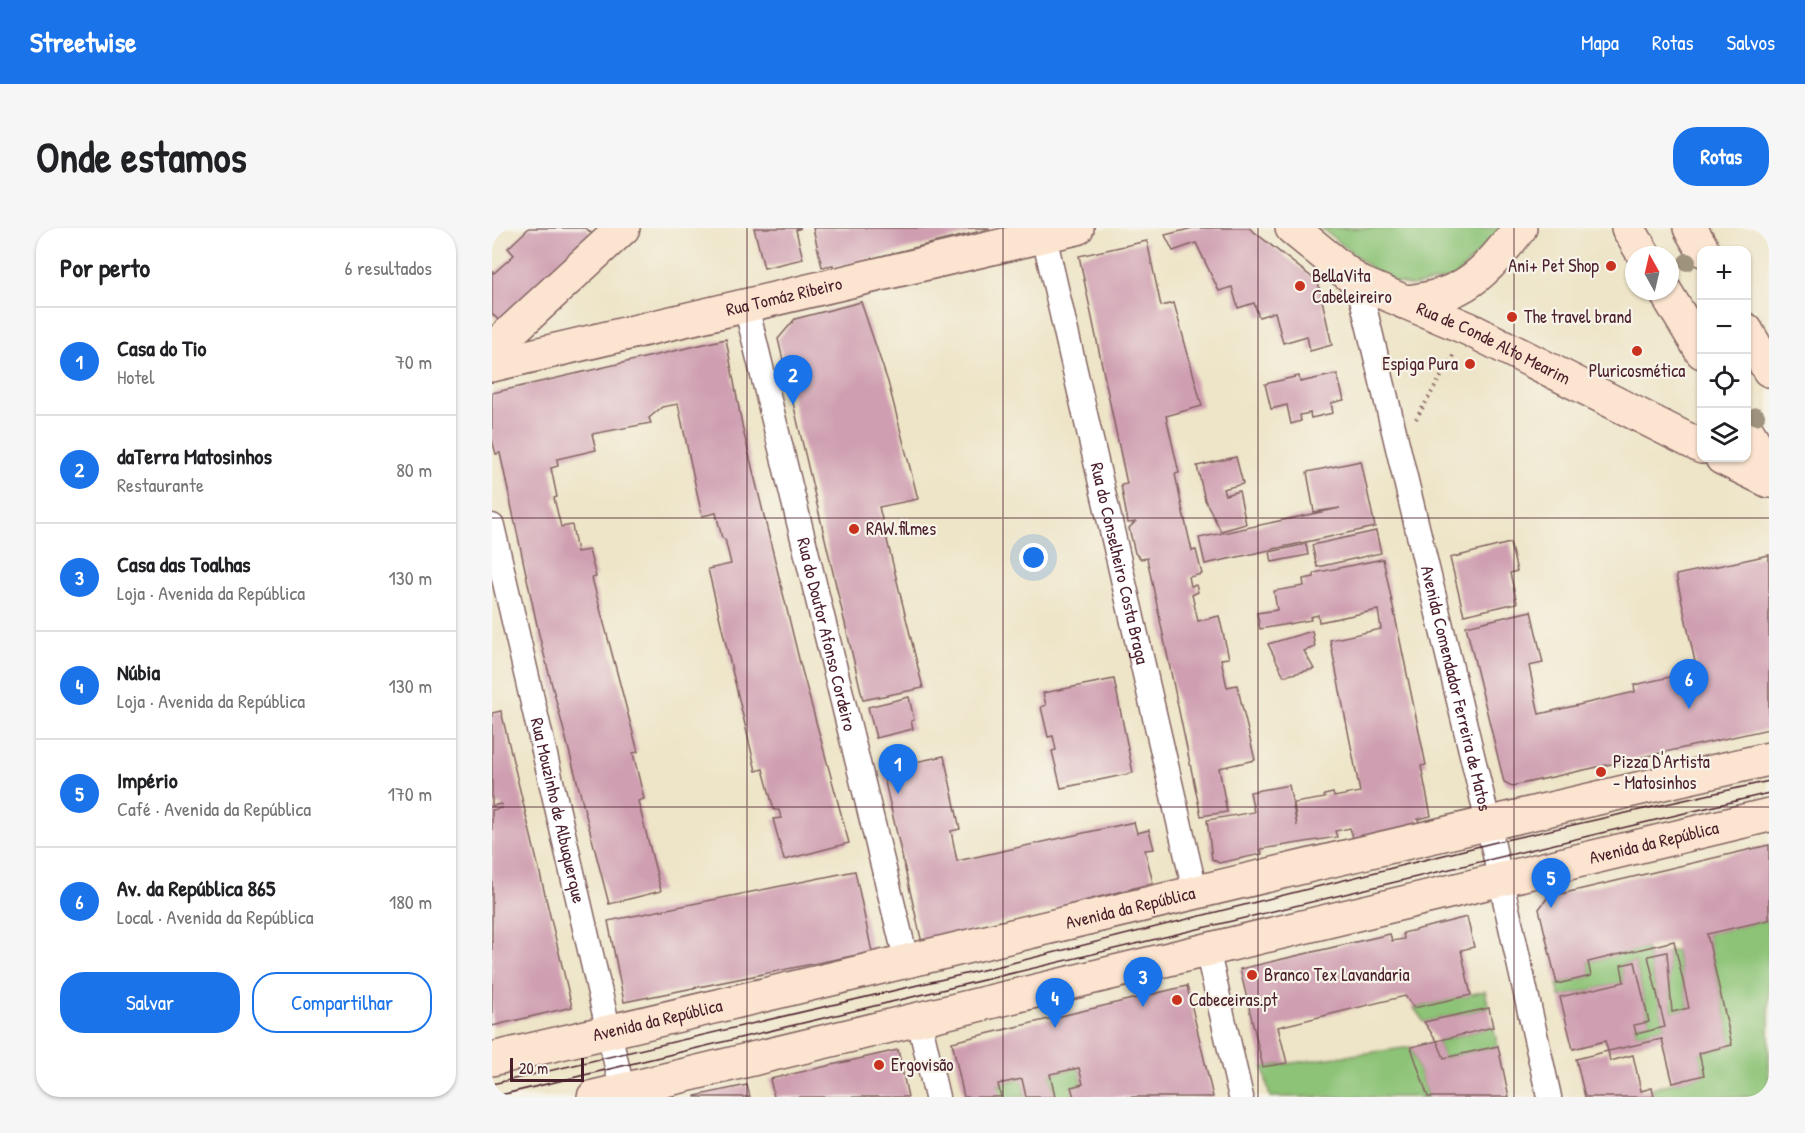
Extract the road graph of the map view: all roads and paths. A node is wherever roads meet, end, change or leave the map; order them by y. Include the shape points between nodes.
1 (624, 228) edge
2 (1077, 228) edge
3 (1292, 228) edge
4 (1520, 228) edge
5 (1628, 228) edge
6 (1690, 228) edge
7 (1044, 236) junction
8 (1639, 246) edge
9 (1701, 246) edge
10 (1358, 282) junction
11 (564, 285) junction
12 (1670, 300) edge
13 (1402, 302) junction
14 (746, 306) junction
15 (1469, 329) junction
16 (1751, 339) edge
17 (586, 343) junction
18 (1697, 345) edge
19 (492, 349) edge
20 (492, 365) edge
21 (1769, 370) edge
22 (1751, 437) edge
23 (1697, 445) edge
24 (1398, 449) junction
25 (1730, 462) edge
26 (1769, 467) edge
27 (1769, 481) edge
28 (492, 526) edge
29 (1769, 759) edge
30 (1769, 815) edge
31 (1488, 822) junction
32 (1500, 879) junction
33 (1195, 891) junction
34 (1207, 949) junction
35 (907, 963) junction
36 (919, 1020) junction
37 (610, 1032) junction
38 (492, 1059) edge
39 (614, 1095) edge
40 (937, 1097) edge
41 (1241, 1097) edge
42 (1549, 1097) edge

1 - 11 main road
2 - 7 main road, Rua Tomáz Ribeiro
3 - 10 main road, Rua de Conde Alto Mearim
4 - 13 main road via 1493,263 1467,285 1434,298
5 - 8 main road
6 - 9 main road
7 - 14 main road, Rua Tomáz Ribeiro
7 - 33 street, Rua do Conselheiro Costa Braga
10 - 13 main road, Rua de Conde Alto Mearim
10 - 24 street, Avenida Comendador Ferreira de Matos
11 - 17 main road via 558,324
11 - 19 main road
12 - 18 main road
13 - 15 main road, Rua de Conde Alto Mearim
14 - 17 main road, Rua Tomáz Ribeiro
14 - 35 street, Rua do Doutor Afonso Cordeiro
15 - 23 main road, Rua de Conde Alto Mearim
15 - 24 path
16 - 21 main road
17 - 20 main road, Rua Tomáz Ribeiro
22 - 26 main road
24 - 31 street, Avenida Comendador Ferreira de Matos
25 - 27 main road
28 - 37 street, Rua Mouzinho de Albuquerque
29 - 31 main road, Avenida da República
30 - 32 main road, Avenida da República
31 - 32 street, Avenida Comendador Ferreira de Matos
31 - 33 main road, Avenida da República
32 - 34 main road, Avenida da República
32 - 42 street, Avenida Comendador Ferreira de Matos
33 - 35 main road, Avenida da República
34 - 36 main road, Avenida da República
34 - 41 street
35 - 37 main road, Avenida da República
36 - 39 main road, Avenida da República
36 - 40 street
37 - 38 main road, Avenida da República
37 - 39 street, Rua Mouzinho de Albuquerque

